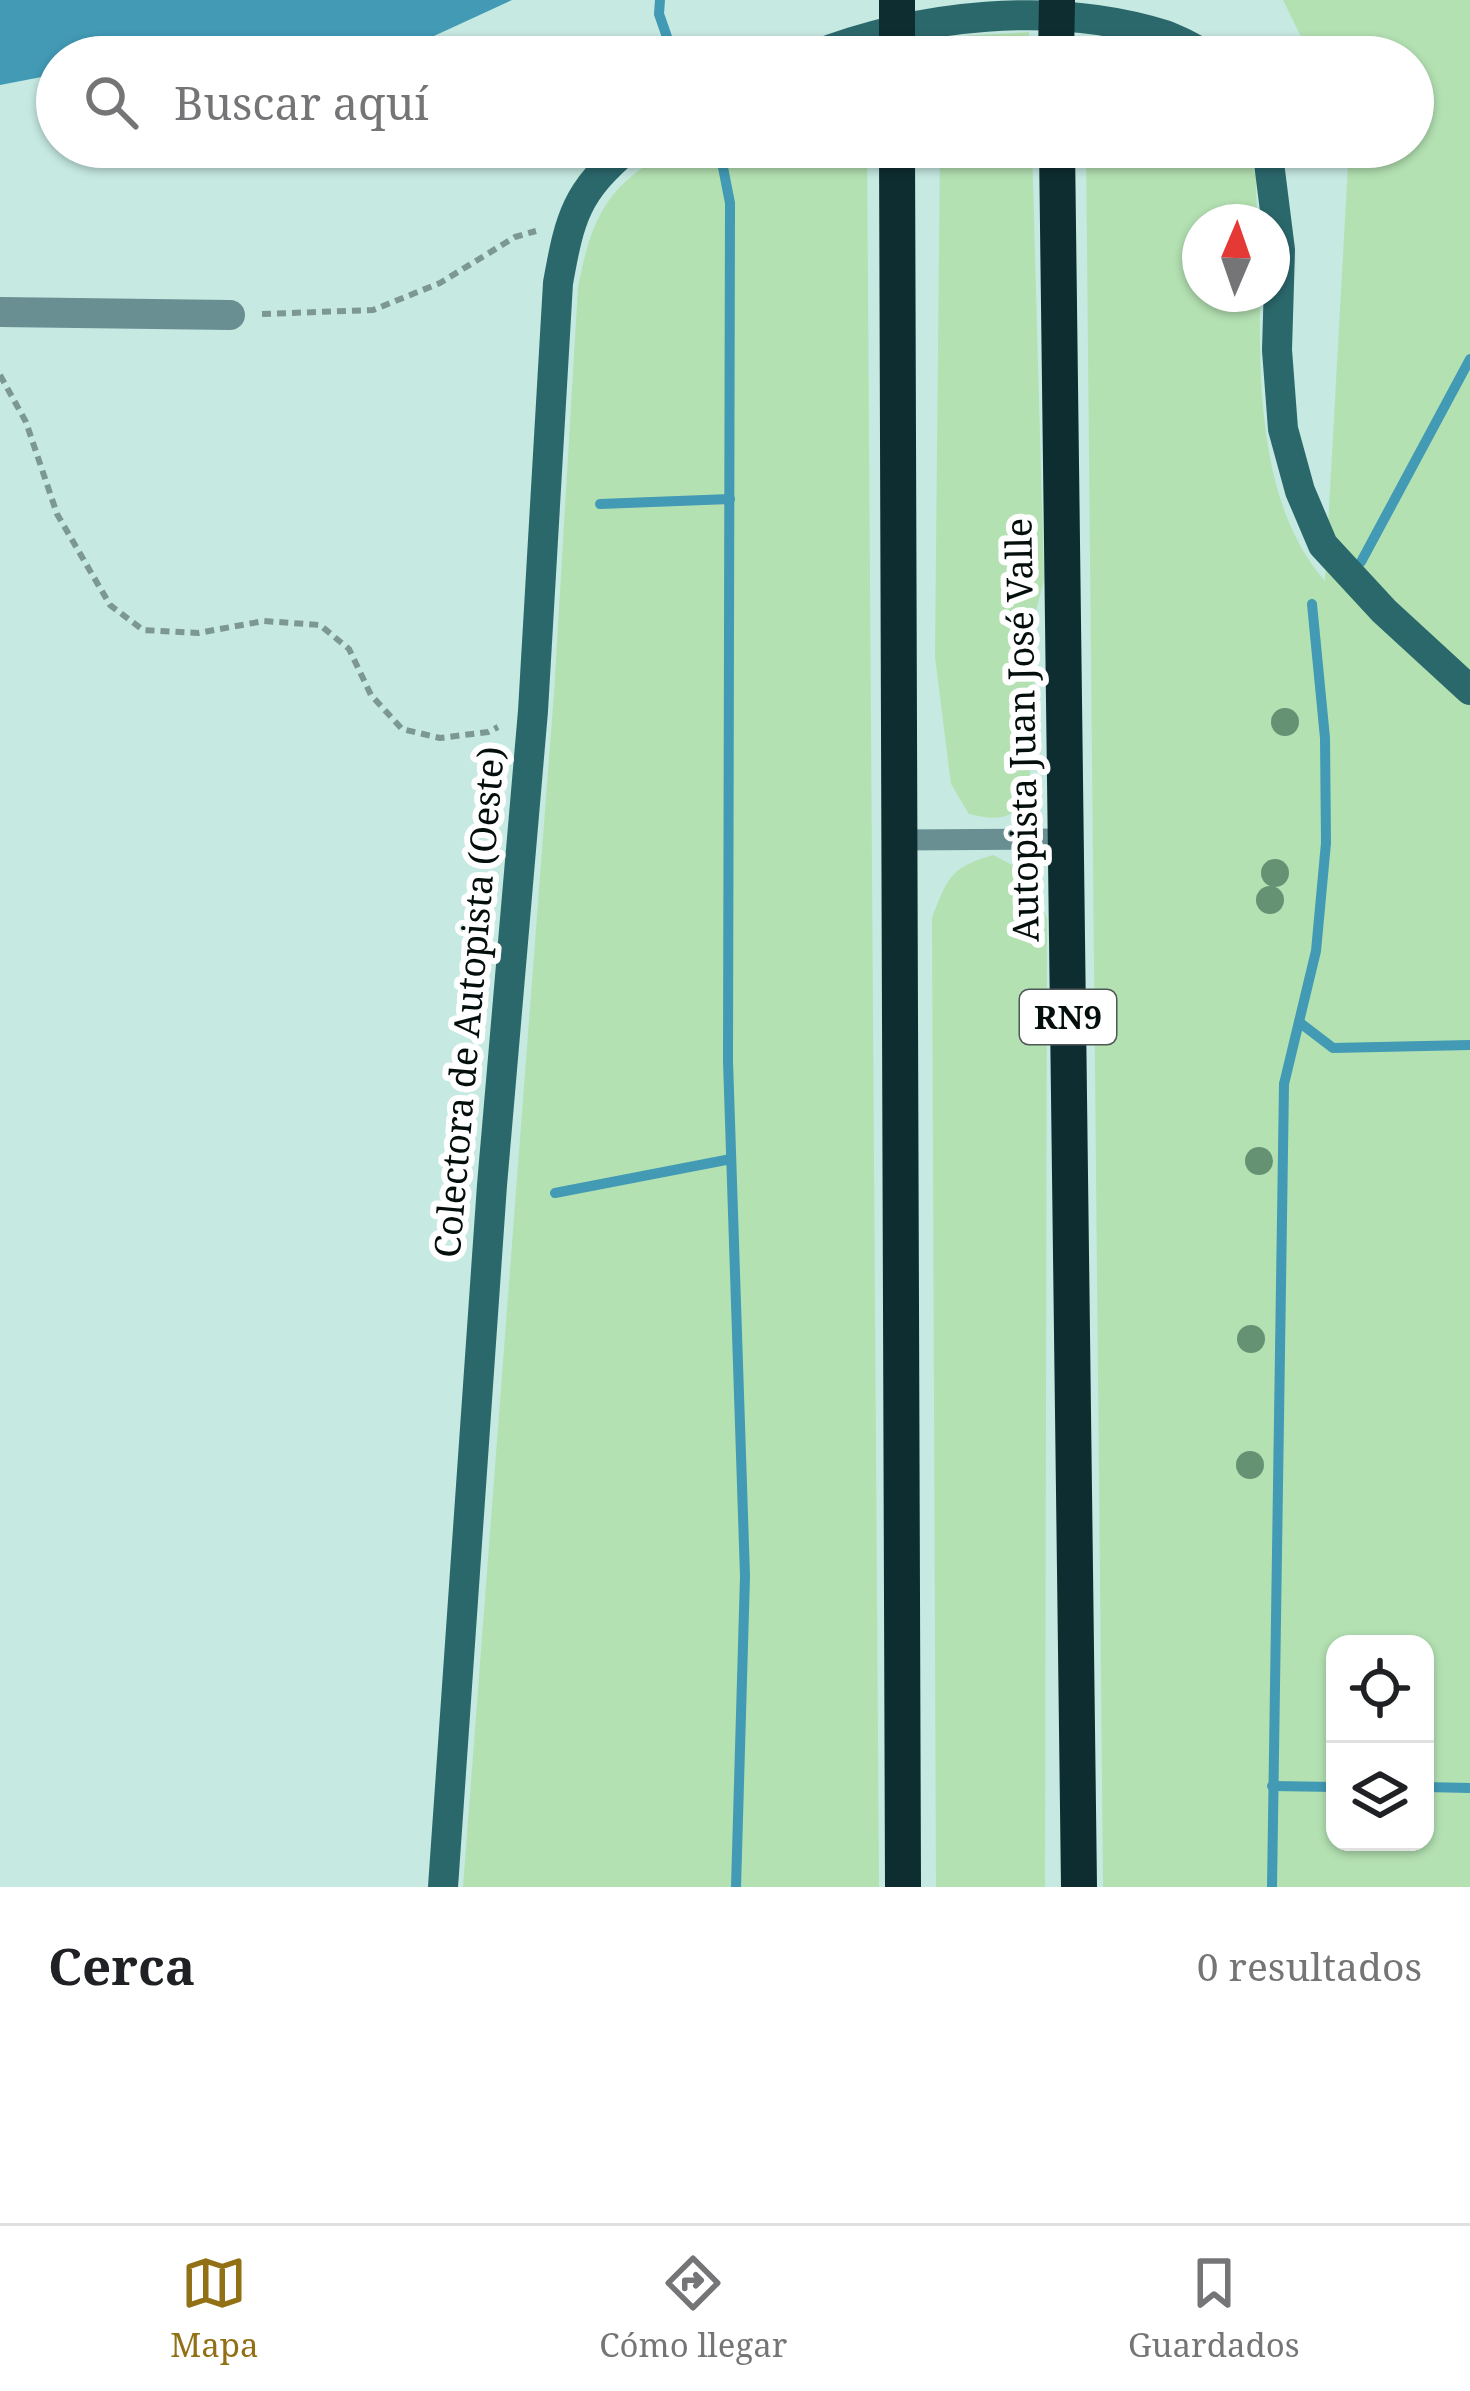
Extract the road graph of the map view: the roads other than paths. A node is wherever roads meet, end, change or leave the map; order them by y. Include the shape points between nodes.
1 (897, 0) edge
2 (1057, 0) edge
3 (872, 36) edge
4 (897, 36) edge
5 (1056, 36) edge
6 (1165, 36) edge
7 (605, 168) edge
8 (897, 168) edge
9 (1057, 168) edge
10 (1270, 168) edge
11 (0, 312) edge
12 (230, 315) road end
13 (1470, 690) edge
14 (1066, 839) junction
15 (899, 840) junction
16 (443, 1887) edge
17 (903, 1887) edge
18 (1079, 1887) edge

1 - 4 highway
2 - 5 highway
3 - 6 main road via 1009,8 1096,12
7 - 16 main road, Colectora de Autopista (Oeste) via 569,222 558,283
8 - 15 highway
9 - 14 highway, Autopista Juan José Valle / RN9
10 - 13 main road via 1280,250 1283,429 1300,491 1323,545
11 - 12 street
14 - 15 lane
14 - 18 highway, Autopista Juan José Valle / RN9
15 - 17 highway

